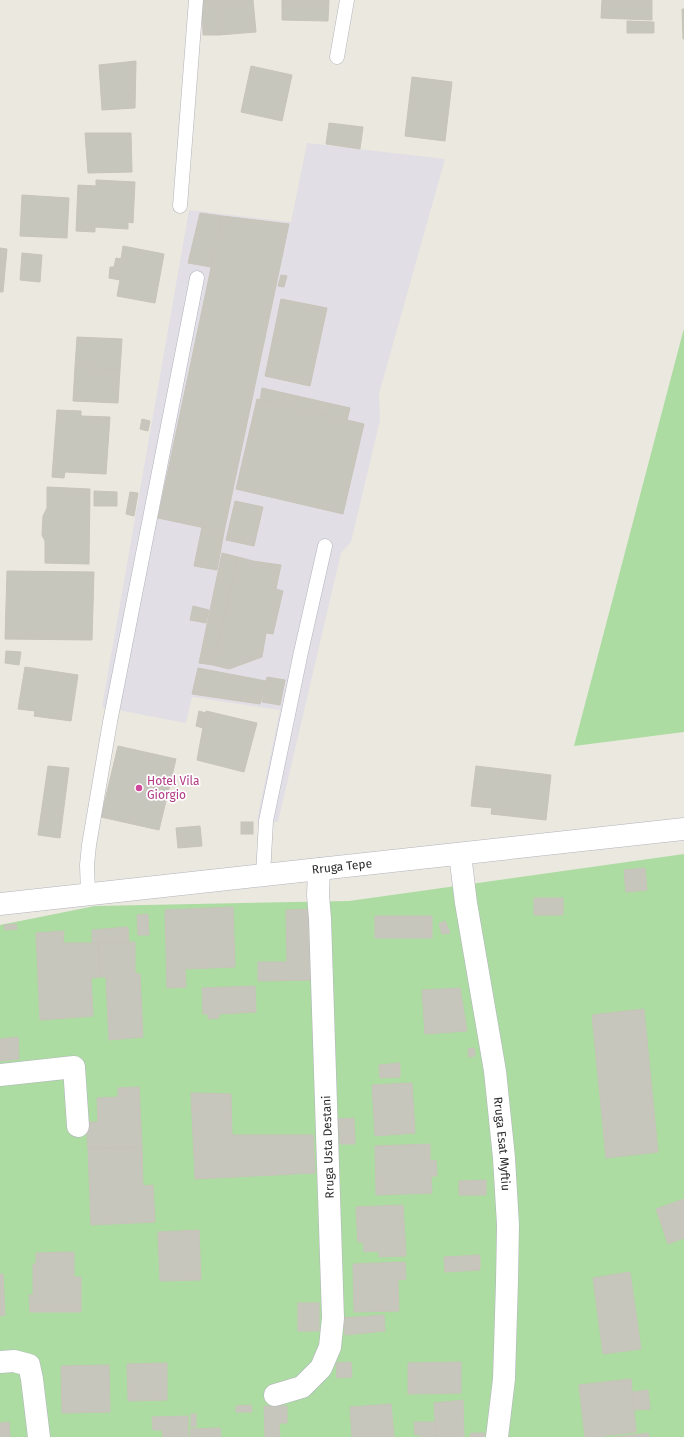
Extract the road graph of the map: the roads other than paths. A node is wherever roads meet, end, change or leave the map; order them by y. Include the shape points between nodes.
1 (196, 0) edge
2 (347, 0) edge
3 (337, 57) dead end
4 (180, 206) dead end
5 (197, 278) dead end
6 (326, 546) dead end
7 (684, 829) edge
8 (460, 854) junction
9 (319, 869) junction
10 (263, 875) junction
11 (88, 894) junction
12 (0, 904) edge
13 (0, 1075) edge
14 (78, 1126) dead end
15 (0, 1362) edge
16 (275, 1395) dead end
17 (39, 1437) edge
18 (497, 1437) edge

1 - 4 lane
2 - 3 lane
5 - 11 lane via 110,722 89,845
6 - 10 lane via 266,821
7 - 8 street, Rruga Tepe
8 - 9 street, Rruga Tepe
8 - 18 street, Rruga Esat Myftiu via 495,1071 504,1158 508,1225 507,1282 504,1379
9 - 10 street, Rruga Tepe
9 - 16 street, Rruga Usta Destani via 333,1318 330,1347 321,1368 302,1387
10 - 11 street, Rruga Tepe
11 - 12 street, Rruga Tepe
13 - 14 street via 74,1067
15 - 17 street via 14,1361 29,1365

